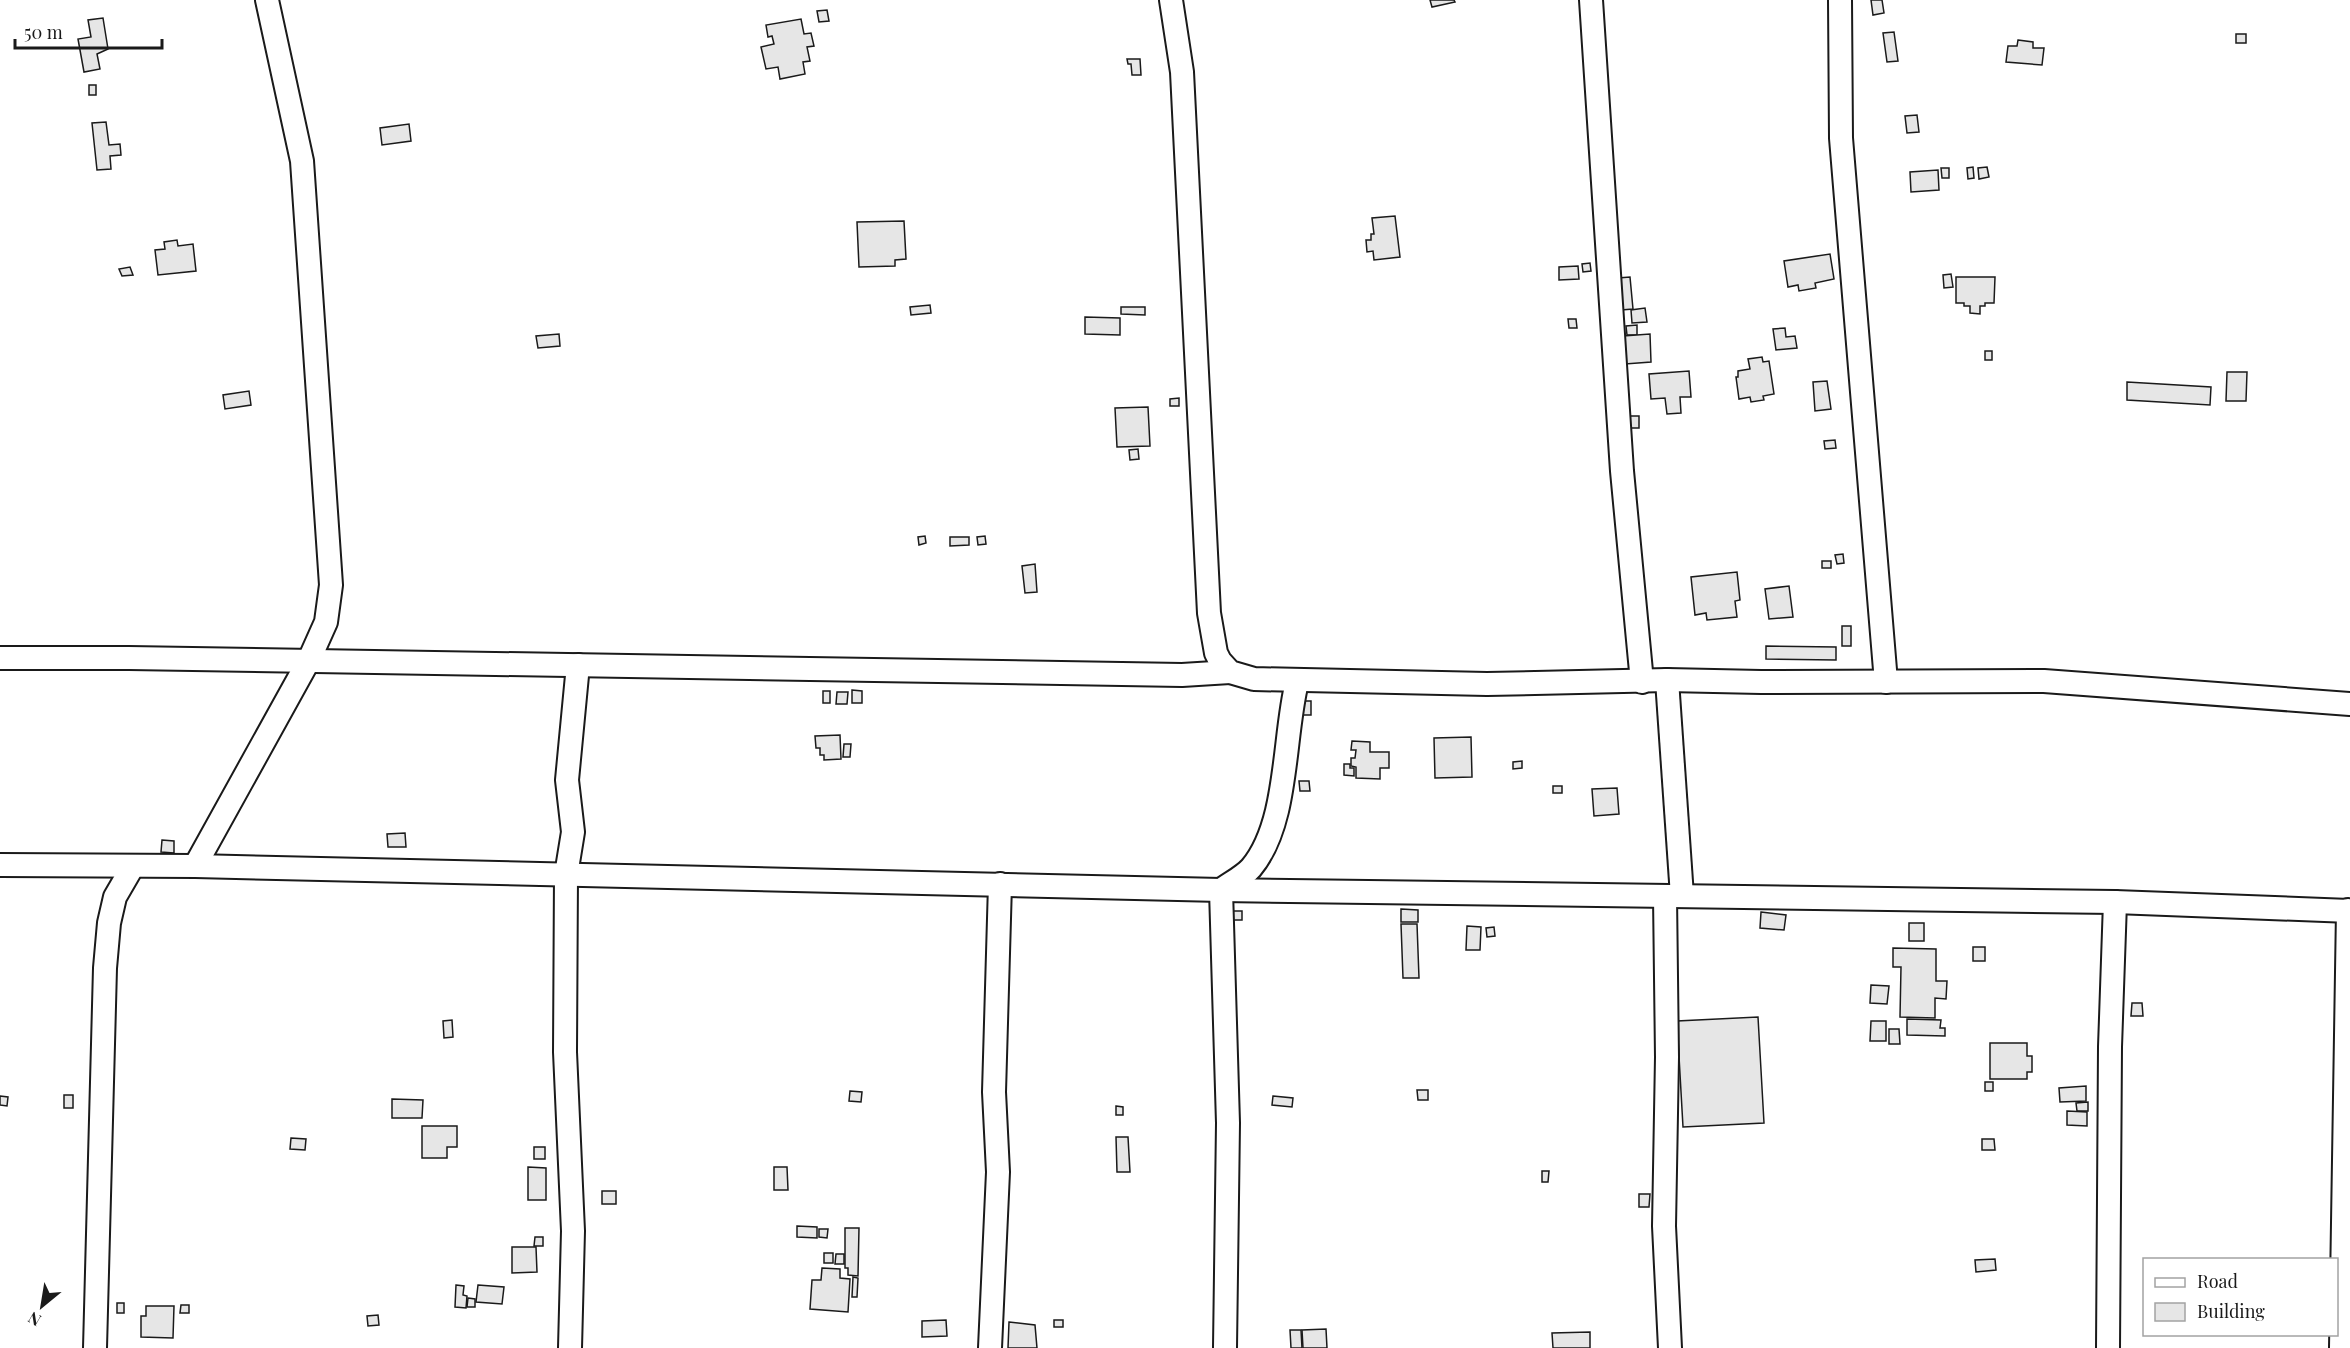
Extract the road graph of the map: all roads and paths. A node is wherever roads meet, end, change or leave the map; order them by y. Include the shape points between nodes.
1 (267, 0) edge
2 (1171, 0) edge
3 (1591, 0) edge
4 (1840, 0) edge
5 (0, 658) edge
6 (309, 660) junction
7 (578, 665) junction
8 (1230, 672) junction
9 (1666, 680) junction
10 (1297, 682) junction
11 (1642, 682) junction
12 (1886, 682) junction
13 (2350, 704) edge
14 (0, 865) edge
15 (133, 866) junction
16 (195, 866) junction
17 (566, 874) junction
18 (1000, 884) junction
19 (1221, 890) junction
20 (1674, 896) junction
21 (2115, 902) junction
22 (2349, 910) edge
23 (95, 1348) edge
24 (570, 1348) edge
25 (990, 1348) edge
26 (1225, 1348) edge
27 (1671, 1348) edge
28 (2108, 1348) edge
29 (2341, 1348) edge

1 - 6 street via 302,161 331,585 326,622
2 - 8 street via 1182,72 1209,613 1216,653
3 - 11 street via 1622,471
4 - 12 street via 1841,138
5 - 6 street
6 - 7 street
6 - 16 street
7 - 8 street via 1182,675
7 - 17 street via 567,780 573,832
8 - 10 street via 1254,679
9 - 11 street
9 - 12 street
9 - 20 street
10 - 11 street
10 - 19 street via 1273,825 1250,869
12 - 13 street via 2044,681
14 - 15 street
15 - 16 street
15 - 23 street via 115,897 109,923
16 - 17 street
17 - 18 street
17 - 24 street via 565,1052 573,1231
18 - 19 street
18 - 25 street via 994,1092 998,1172
19 - 20 street
19 - 26 street via 1228,1123
20 - 21 street
20 - 27 street via 1664,1226
21 - 22 street
21 - 28 street
22 - 29 street

